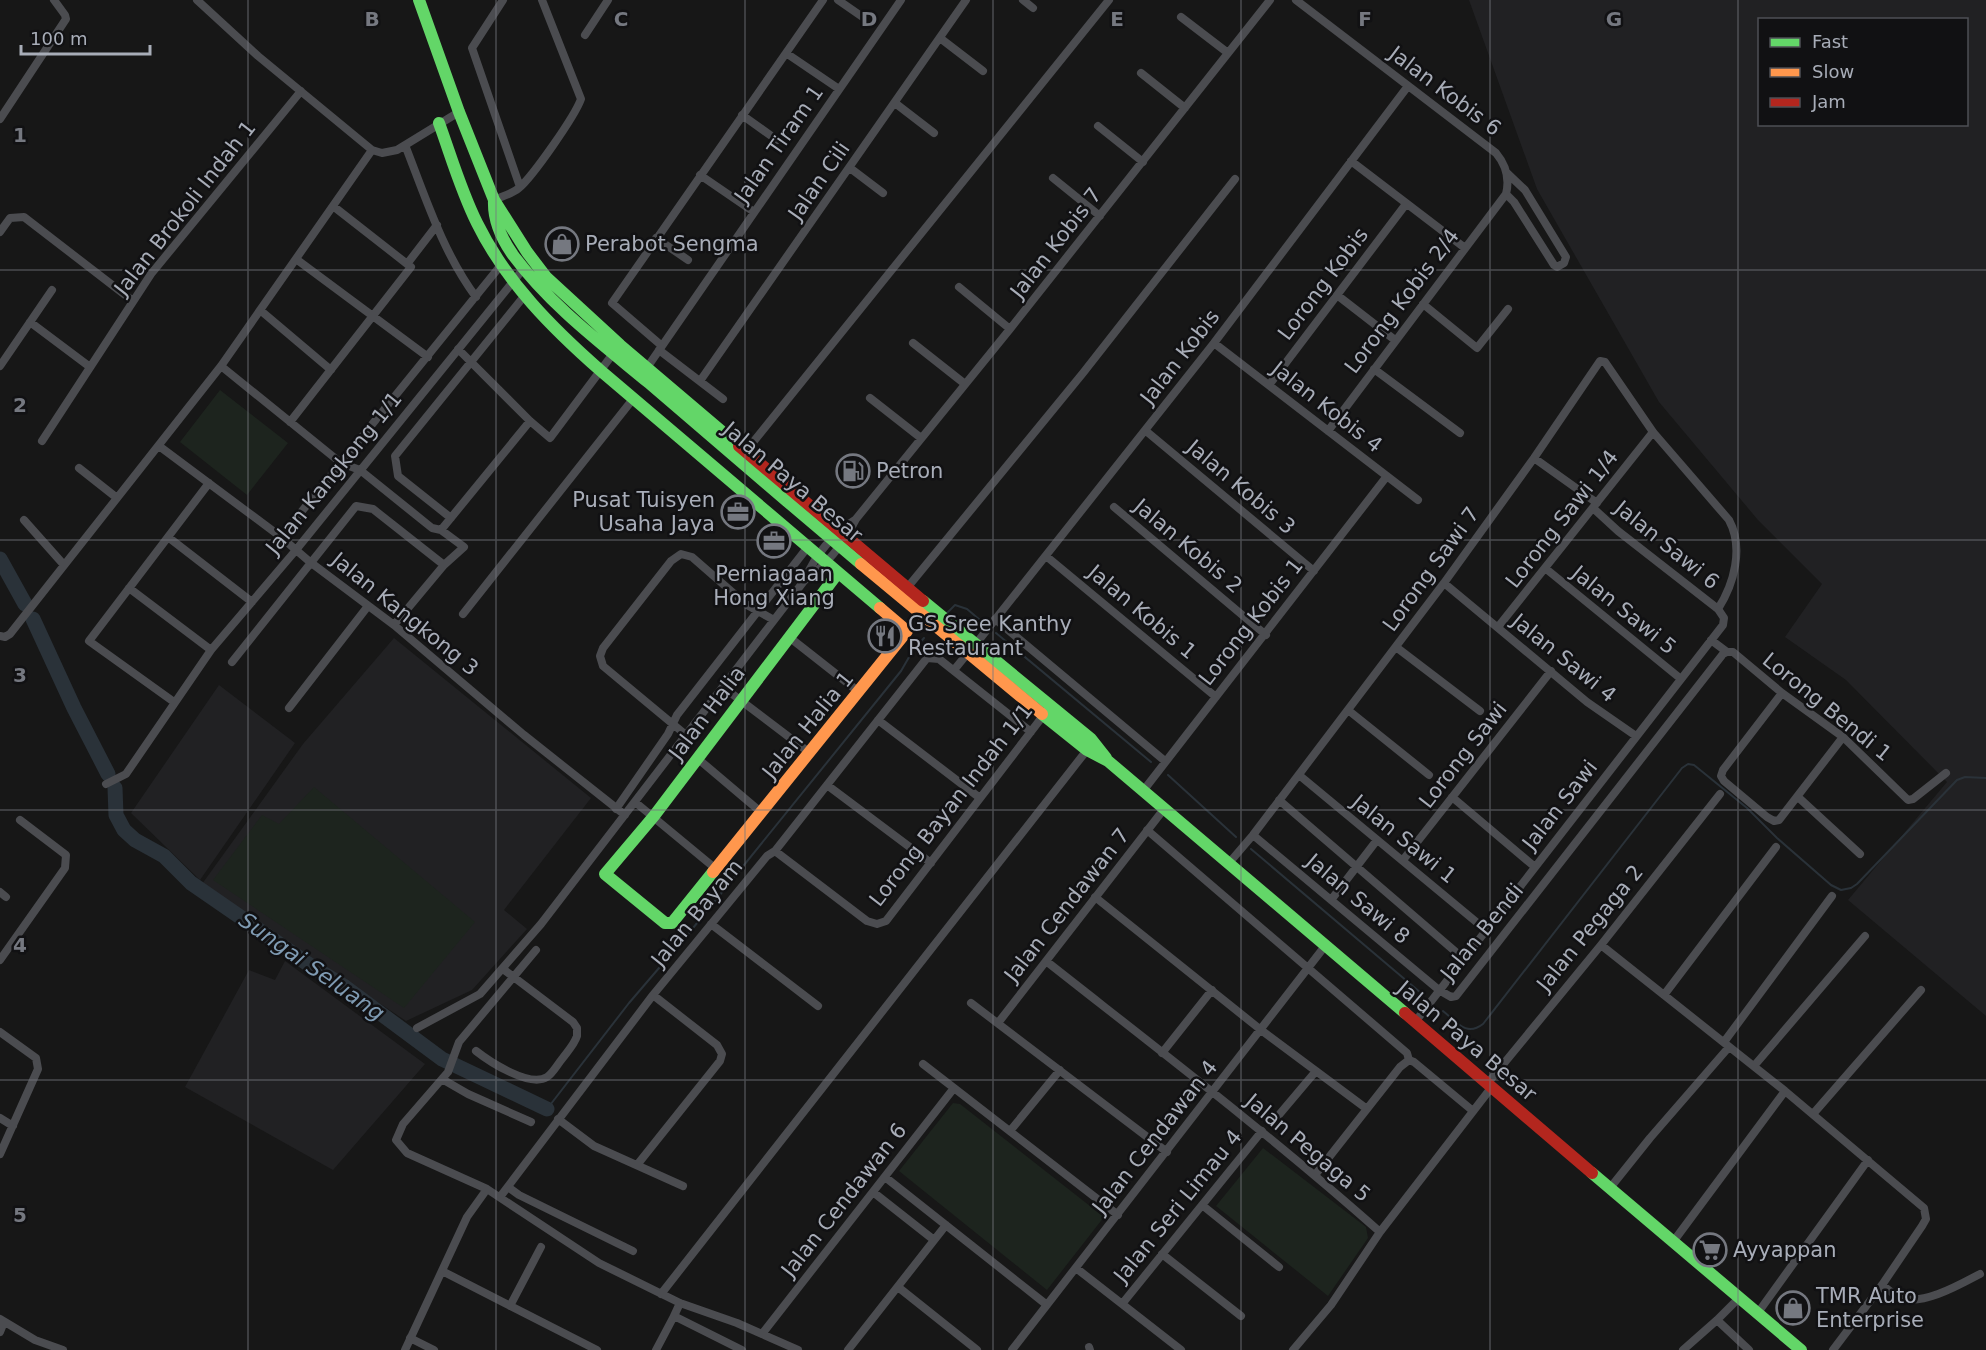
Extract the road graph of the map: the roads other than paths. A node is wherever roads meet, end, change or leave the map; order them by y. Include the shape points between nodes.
1 (54, 0) edge
2 (197, 0) edge
3 (419, 0) edge
4 (503, 0) edge
5 (542, 0) edge
6 (608, 0) edge
7 (823, 0) edge
8 (838, 0) edge
9 (901, 0) edge
10 (966, 0) edge
11 (1023, 0) edge
12 (1109, 0) edge
13 (1270, 0) edge
14 (1296, 0) edge
15 (1033, 8) dead end
16 (1181, 17) dead end
17 (864, 18) dead end
18 (585, 35) dead end
19 (940, 38) junction
20 (786, 53) junction
21 (1228, 53) junction
22 (983, 71) dead end
23 (1140, 73) dead end
24 (1408, 86) junction
25 (838, 89) junction
26 (301, 91) junction
27 (895, 103) junction
28 (1185, 108) junction
29 (459, 112) junction
30 (742, 115) junction
31 (0, 119) edge
32 (439, 123) junction
33 (1098, 126) dead end
34 (934, 133) dead end
35 (777, 140) dead end
36 (405, 145) junction
37 (372, 150) junction
38 (1351, 161) junction
39 (1143, 162) junction
40 (850, 168) junction
41 (1507, 173) junction
42 (700, 176) junction
43 (1053, 178) dead end
44 (1235, 179) dead end
45 (520, 187) junction
46 (884, 193) dead end
47 (1506, 194) junction
48 (494, 200) junction
49 (1406, 204) junction
50 (333, 206) junction
51 (754, 212) junction
52 (1100, 216) junction
53 (437, 225) junction
54 (0, 232) edge
55 (656, 238) junction
56 (1465, 249) junction
57 (296, 259) junction
58 (688, 260) dead end
59 (501, 265) junction
60 (409, 266) junction
61 (524, 268) junction
62 (513, 282) junction
63 (959, 287) dead end
64 (52, 290) dead end
65 (525, 295) junction
66 (1337, 296) junction
67 (476, 297) junction
68 (133, 302) junction
69 (1423, 304) junction
70 (1508, 309) dead end
71 (260, 310) junction
72 (374, 316) junction
73 (30, 322) junction
74 (1010, 329) junction
75 (1395, 340) junction
76 (913, 343) dead end
77 (1214, 343) junction
78 (661, 348) junction
79 (459, 349) junction
80 (616, 349) junction
81 (428, 357) junction
82 (471, 363) junction
83 (0, 366) edge
84 (221, 366) junction
85 (90, 367) junction
86 (331, 369) junction
87 (1374, 369) junction
88 (601, 371) junction
89 (643, 372) junction
90 (700, 381) junction
91 (965, 384) junction
92 (1269, 385) junction
93 (870, 398) dead end
94 (633, 399) junction
95 (723, 399) dead end
96 (530, 421) junction
97 (290, 422) junction
98 (1146, 431) junction
99 (1328, 431) junction
100 (1653, 432) junction
101 (1460, 433) dead end
102 (921, 438) junction
103 (42, 441) dead end
104 (159, 446) junction
105 (746, 451) junction
106 (1534, 458) junction
107 (341, 463) junction
108 (79, 468) dead end
109 (360, 470) junction
110 (1387, 476) junction
111 (209, 483) junction
112 (117, 498) junction
113 (1418, 500) dead end
114 (1595, 506) junction
115 (1114, 507) dead end
116 (451, 518) junction
117 (24, 520) dead end
118 (441, 530) junction
119 (168, 537) junction
120 (281, 537) junction
121 (839, 538) junction
122 (807, 548) junction
123 (296, 550) junction
124 (1046, 555) junction
125 (821, 560) junction
126 (310, 562) junction
127 (64, 565) junction
128 (444, 565) junction
129 (1545, 568) junction
130 (1314, 571) junction
131 (838, 573) junction
132 (1444, 582) junction
133 (129, 588) junction
134 (907, 588) junction
135 (252, 602) junction
136 (368, 606) junction
137 (1718, 609) junction
138 (757, 610) junction
139 (463, 614) dead end
140 (995, 619) junction
141 (774, 620) junction
142 (394, 625) junction
143 (1498, 627) junction
144 (1266, 635) junction
145 (0, 636) edge
146 (789, 638) junction
147 (1711, 640) junction
148 (1396, 647) junction
149 (971, 649) junction
150 (211, 650) junction
151 (1726, 652) junction
152 (232, 662) dead end
153 (954, 670) junction
154 (1551, 671) junction
155 (1681, 679) junction
156 (723, 687) junction
157 (859, 692) junction
158 (1782, 693) junction
159 (1216, 697) junction
160 (741, 699) junction
161 (174, 702) junction
162 (1052, 705) junction
163 (289, 708) dead end
164 (1348, 710) junction
165 (1480, 711) dead end
166 (1044, 716) junction
167 (878, 720) junction
168 (672, 724) junction
169 (1030, 732) junction
170 (686, 735) junction
171 (1636, 736) junction
172 (1843, 737) junction
173 (1088, 750) junction
174 (810, 753) junction
175 (697, 758) junction
176 (1107, 761) junction
177 (1165, 761) junction
178 (1947, 773) dead end
179 (1299, 775) junction
180 (1430, 775) dead end
181 (106, 784) dead end
182 (826, 785) junction
183 (1143, 791) junction
184 (1720, 795) dead end
185 (1452, 797) junction
186 (1798, 797) junction
187 (980, 798) junction
188 (1280, 800) junction
189 (635, 802) junction
190 (615, 808) junction
191 (1164, 809) junction
192 (762, 813) junction
193 (625, 815) junction
194 (654, 816) junction
195 (21, 820) dead end
196 (1148, 830) junction
197 (1253, 834) junction
198 (1377, 840) junction
199 (1776, 847) dead end
200 (775, 851) junction
201 (1860, 854) dead end
202 (1403, 860) junction
203 (1229, 862) junction
204 (931, 863) junction
205 (1357, 866) junction
206 (1535, 867) junction
207 (716, 869) junction
208 (1832, 896) dead end
209 (1095, 897) junction
210 (1331, 900) junction
211 (669, 924) joint
212 (711, 924) junction
213 (1486, 930) junction
214 (1865, 936) dead end
215 (1601, 945) junction
216 (1325, 946) junction
217 (536, 950) dead end
218 (1464, 958) junction
219 (0, 960) edge
220 (1046, 961) junction
221 (503, 969) junction
222 (1308, 969) junction
223 (514, 977) junction
224 (1212, 990) junction
225 (1439, 990) junction
226 (1921, 990) dead end
227 (653, 994) junction
228 (1664, 995) junction
229 (972, 1003) dead end
230 (818, 1006) dead end
231 (1414, 1022) junction
232 (998, 1023) junction
233 (417, 1028) dead end
234 (1261, 1030) junction
235 (0, 1032) edge
236 (1726, 1045) junction
237 (476, 1051) dead end
238 (1162, 1053) junction
239 (1409, 1060) junction
240 (924, 1064) dead end
241 (1754, 1066) junction
242 (1060, 1070) junction
243 (1316, 1071) junction
244 (445, 1076) junction
245 (1489, 1086) junction
246 (954, 1088) junction
247 (1785, 1090) junction
248 (1213, 1093) junction
249 (1367, 1109) junction
250 (1473, 1111) junction
251 (1813, 1114) junction
252 (1278, 1116) dead end
253 (0, 1118) edge
254 (558, 1119) junction
255 (531, 1122) dead end
256 (13, 1126) junction
257 (1010, 1131) junction
258 (1262, 1131) junction
259 (1167, 1152) junction
260 (0, 1154) edge
261 (1868, 1160) junction
262 (637, 1166) junction
263 (1315, 1174) junction
264 (885, 1177) junction
265 (507, 1186) junction
266 (683, 1186) dead end
267 (487, 1188) junction
268 (1610, 1188) junction
269 (873, 1192) junction
270 (500, 1197) junction
271 (1202, 1205) junction
272 (1118, 1215) junction
273 (946, 1225) junction
274 (1380, 1232) junction
275 (934, 1240) junction
276 (1673, 1242) junction
277 (541, 1247) dead end
278 (633, 1251) dead end
279 (1162, 1254) junction
280 (1279, 1267) dead end
281 (1076, 1268) junction
282 (441, 1271) junction
283 (1980, 1274) dead end
284 (1882, 1285) junction
285 (898, 1287) junction
286 (661, 1294) junction
287 (1739, 1298) junction
288 (680, 1303) junction
289 (1122, 1304) junction
290 (1047, 1305) junction
291 (510, 1306) junction
292 (1757, 1314) junction
293 (674, 1316) junction
294 (1240, 1316) dead end
295 (1717, 1320) junction
296 (2, 1321) edge
297 (0, 1332) edge
298 (762, 1334) junction
299 (410, 1338) junction
300 (577, 1340) junction
301 (1837, 1349) edge
302 (63, 1350) edge
303 (405, 1350) edge
304 (434, 1350) edge
305 (572, 1350) edge
306 (597, 1350) edge
307 (656, 1350) edge
308 (742, 1350) edge
309 (798, 1350) edge
310 (848, 1350) edge
311 (977, 1350) edge
312 (1012, 1350) edge
313 (1181, 1350) edge
314 (1293, 1350) edge
315 (1683, 1350) edge
316 (1749, 1350) edge
317 (1801, 1350) edge

1 - 31 street via 66,19
2 - 26 street
3 - 29 street, Jalan Paya Besar
4 - 45 street via 472,48
5 - 45 street via 580,99 555,141
6 - 18 street
7 - 20 street
8 - 17 street
9 - 25 street, Jalan Tiram 1
10 - 19 street, Jalan Cili
11 - 15 street
12 - 105 street
13 - 21 street, Jalan Kobis 7
14 - 24 street, Jalan Kobis 6
16 - 21 street
19 - 22 street
19 - 27 street, Jalan Cili
20 - 25 street
20 - 30 street
21 - 28 street, Jalan Kobis 7
23 - 28 street
24 - 38 street, Jalan Kobis
24 - 41 street, Jalan Kobis 6 via 1496,153
25 - 51 street, Jalan Tiram 1
26 - 37 street
26 - 68 street, Jalan Brokoli Indah 1 via 151,274
27 - 34 street
27 - 40 street, Jalan Cili
28 - 39 street, Jalan Kobis 7
29 - 32 street
29 - 48 street, Jalan Paya Besar
30 - 35 street
30 - 42 street
32 - 36 street
32 - 59 street, Jalan Halia 1 via 477,223
33 - 39 street
36 - 37 street via 389,153
36 - 53 street
37 - 50 street
38 - 49 street
38 - 77 street, Jalan Kobis
39 - 52 street, Jalan Kobis 7
40 - 46 street
40 - 90 street, Jalan Cili
41 - 47 street
41 - 47 street, Jalan Kobis 6 via 1526,190 1566,257 1564,262 1554,265
42 - 51 street
42 - 55 street
43 - 52 street
44 - 134 street
45 - 48 street
47 - 56 street, Lorong Kobis 2/4
48 - 61 street, Jalan Paya Besar via 501,233
48 - 80 street, Jalan Paya Besar via 546,277
49 - 56 street
49 - 66 street, Lorong Kobis
50 - 57 street
50 - 60 street
51 - 78 street, Jalan Tiram 1
52 - 74 street, Jalan Kobis 7
53 - 60 street
53 - 67 street via 461,278
54 - 68 street via 10,218 24,217
55 - 58 street
55 - 78 street via 612,303
56 - 69 street, Lorong Kobis 2/4
57 - 71 street
57 - 72 street
59 - 62 street, Jalan Halia 1
59 - 67 street
60 - 72 street
61 - 62 street, Jalan Kangkong 1/1
61 - 80 street, Jalan Paya Besar via 555,302
62 - 65 street, Jalan Halia 1
62 - 79 street, Jalan Kangkong 1/1
63 - 74 street
64 - 73 street
65 - 82 street
65 - 88 street, Jalan Halia 1
66 - 75 street
66 - 92 street, Lorong Kobis
67 - 81 street
68 - 85 street, Jalan Brokoli Indah 1
69 - 70 street via 1477,348
69 - 75 street, Lorong Kobis 2/4
71 - 84 street
71 - 86 street
72 - 81 street
72 - 86 street
73 - 83 street
73 - 85 street
74 - 91 street, Jalan Kobis 7
75 - 87 street, Lorong Kobis 2/4
76 - 91 street
77 - 92 street, Jalan Kobis 4
77 - 98 street, Jalan Kobis
78 - 89 street, Jalan Tiram 1
78 - 90 street
79 - 82 street
79 - 109 street, Jalan Kangkong 1/1
80 - 88 street
80 - 89 street, Jalan Paya Besar
81 - 107 street
82 - 96 street
82 - 116 street via 395,456 398,476
84 - 97 street
84 - 104 street
85 - 103 street, Jalan Brokoli Indah 1
86 - 97 street
87 - 99 street, Lorong Kobis 2/4
87 - 101 street
88 - 94 street, Jalan Halia 1
88 - 96 street via 550,438
89 - 105 street, Jalan Paya Besar
89 - 121 street, Jalan Paya Besar
90 - 95 street
91 - 102 street, Jalan Kobis 7
92 - 99 street, Jalan Kobis 4
93 - 102 street
94 - 122 street, Jalan Halia 1
94 - 139 street
96 - 116 street
97 - 107 street
98 - 124 street, Jalan Kobis
98 - 130 street, Jalan Kobis 3
99 - 110 street, Jalan Kobis 4
100 - 106 street, Lorong Sawi 7 via 1605,362 1600,361
100 - 114 street, Lorong Sawi 1/4
100 - 137 street via 1736,532 1733,579
102 - 121 street, Jalan Kobis 7
104 - 111 street, Jalan Kangkong 3
104 - 112 street
105 - 121 street, Jalan Paya Besar
106 - 114 street, Jalan Sawi 6
106 - 132 street, Lorong Sawi 7
107 - 109 street
107 - 120 street
108 - 112 street
109 - 118 street via 432,528
109 - 123 street, Jalan Kangkong 1/1
110 - 113 street, Jalan Kobis 4
110 - 130 street, Lorong Kobis 1
111 - 119 street
111 - 120 street, Jalan Kangkong 3
112 - 127 street
114 - 129 street, Lorong Sawi 1/4
114 - 137 street, Jalan Sawi 6 via 1618,531
115 - 144 street, Jalan Kobis 2
116 - 118 street
117 - 127 street
118 - 128 street via 464,547
119 - 133 street
119 - 135 street
120 - 123 street, Jalan Kangkong 3
121 - 125 street
121 - 134 street, Jalan Paya Besar
121 - 149 street, Jalan Paya Besar
122 - 125 street, Jalan Halia 1
122 - 138 street
123 - 126 street, Jalan Kangkong 3
123 - 135 street, Jalan Kangkong 1/1
124 - 140 street, Jalan Kobis
124 - 159 street, Jalan Kobis 1
125 - 131 street, Jalan Halia 1
125 - 141 street
126 - 128 street via 356,506 373,509
126 - 136 street, Jalan Kangkong 3
126 - 152 street
127 - 145 street via 10,634
128 - 142 street
129 - 143 street, Lorong Sawi 1/4
129 - 155 street, Jalan Sawi 5
130 - 144 street, Lorong Kobis 1
131 - 146 street, Jalan Halia
131 - 157 street, Jalan Halia 1 via 907,631
132 - 143 street, Jalan Sawi 4
132 - 148 street, Lorong Sawi 7
133 - 150 street
133 - 161 street via 89,641
134 - 149 street, Jalan Paya Besar
135 - 150 street, Jalan Kangkong 1/1
136 - 142 street, Jalan Kangkong 3
136 - 163 street
137 - 147 street, Jalan Sawi via 1724,618 1723,625
138 - 141 street
138 - 168 street
138 - 168 street via 692,557 681,554 671,561 603,648 603,666
140 - 149 street, Jalan Kobis
140 - 177 street
141 - 156 street
142 - 190 street, Jalan Kangkong 3
143 - 154 street, Jalan Sawi 4
144 - 159 street, Lorong Kobis 1
146 - 157 street
146 - 160 street, Jalan Halia
147 - 151 street, Lorong Bendi 1
147 - 155 street, Jalan Sawi
148 - 164 street, Lorong Sawi 7
148 - 165 street
149 - 153 street, Jalan Kobis
149 - 162 street, Jalan Paya Besar
149 - 166 street, Jalan Paya Besar
150 - 161 street, Jalan Kangkong 1/1
151 - 158 street, Lorong Bendi 1 via 1733,652
151 - 225 street, Jalan Bendi via 1456,996 1451,998
153 - 167 street, Jalan Bayam via 939,659 927,658
153 - 169 street
154 - 171 street, Jalan Sawi 4
154 - 185 street, Lorong Sawi
155 - 171 street, Jalan Sawi
156 - 160 street
156 - 170 street
157 - 174 street, Jalan Halia 1
158 - 172 street, Lorong Bendi 1
158 - 186 street via 1721,776 1774,821
159 - 177 street, Lorong Kobis 1
160 - 174 street
160 - 175 street, Jalan Halia
161 - 181 street, Jalan Kangkong 1/1 via 126,774
162 - 166 street, Lorong Bayan Indah 1/1
162 - 176 street, Jalan Paya Besar via 1091,739
164 - 179 street, Lorong Sawi 7
164 - 180 street
166 - 169 street, Lorong Bayan Indah 1/1
166 - 173 street, Jalan Paya Besar
167 - 182 street, Jalan Bayam
167 - 187 street
168 - 170 street
168 - 190 street
169 - 187 street, Lorong Bayan Indah 1/1
170 - 189 street
171 - 206 street, Jalan Sawi
172 - 178 street, Lorong Bendi 1 via 1908,800
172 - 186 street
173 - 176 street, Jalan Paya Besar
173 - 286 street
174 - 192 street, Jalan Halia 1
175 - 192 street
175 - 194 street, Jalan Halia
176 - 183 street, Jalan Paya Besar
177 - 183 street, Lorong Kobis 1
179 - 188 street, Lorong Sawi 7
179 - 198 street, Jalan Sawi 1
182 - 200 street, Jalan Bayam
182 - 204 street
183 - 191 street, Jalan Paya Besar
184 - 215 street, Jalan Pegaga 2
185 - 202 street, Lorong Sawi
185 - 206 street
186 - 201 street
187 - 204 street, Lorong Bayan Indah 1/1
188 - 197 street, Lorong Sawi 7
188 - 205 street
189 - 193 street
189 - 194 street
190 - 193 street, Jalan Kangkong 3
191 - 196 street, Jalan Cendawan 7
191 - 203 street, Jalan Paya Besar
192 - 207 street, Jalan Halia 1
193 - 221 street
194 - 207 street
194 - 211 street, Jalan Halia via 604,874
195 - 219 street via 66,855 67,861
196 - 209 street, Jalan Cendawan 7
196 - 222 street
197 - 203 street, Lorong Sawi 7
197 - 210 street, Jalan Sawi 8
198 - 202 street, Jalan Sawi 1
198 - 205 street
199 - 228 street
200 - 204 street, Lorong Bayan Indah 1/1 via 867,921 877,924 886,921
200 - 212 street, Jalan Bayam
202 - 213 street, Jalan Sawi 1
203 - 216 street, Jalan Paya Besar
205 - 210 street
205 - 218 street
206 - 213 street, Jalan Sawi
207 - 211 street, Jalan Halia 1
208 - 236 street
209 - 220 street, Jalan Cendawan 7
209 - 224 street
210 - 225 street, Jalan Sawi 8
212 - 227 street, Jalan Bayam
212 - 230 street
213 - 218 street, Jalan Sawi
214 - 241 street
215 - 228 street
215 - 245 street, Jalan Pegaga 2
216 - 222 street, Jalan Cendawan 4
216 - 231 street, Jalan Paya Besar
217 - 223 street
218 - 225 street, Jalan Sawi
220 - 232 street, Jalan Cendawan 7
220 - 238 street, Jalan Pegaga 5
221 - 223 street
221 - 233 street via 480,994
222 - 234 street, Jalan Cendawan 4
222 - 239 street via 1407,1053
223 - 237 street via 573,1022 577,1028 575,1042 549,1076 541,1080 522,1077
223 - 244 street via 459,1042
224 - 234 street
224 - 238 street
225 - 231 street, Jalan Sawi
226 - 251 street
227 - 254 street, Jalan Bayam
227 - 262 street via 717,1045 722,1054
228 - 236 street
229 - 232 street
231 - 245 street, Jalan Paya Besar
232 - 242 street
234 - 243 street
234 - 248 street, Jalan Cendawan 4
235 - 256 street via 36,1058 38,1069
236 - 241 street
236 - 268 street
238 - 248 street, Jalan Pegaga 5
239 - 249 street
239 - 250 street
240 - 246 street
241 - 247 street
242 - 257 street
242 - 259 street
243 - 249 street
243 - 252 street
244 - 255 street via 468,1094
244 - 267 street via 403,1124 396,1140 407,1153
245 - 250 street, Jalan Pegaga 2
245 - 268 street, Jalan Paya Besar
246 - 257 street
246 - 264 street, Jalan Cendawan 6
247 - 251 street
247 - 276 street
248 - 258 street, Jalan Pegaga 5
248 - 259 street, Jalan Cendawan 4
249 - 263 street
250 - 274 street, Jalan Pegaga 2
251 - 261 street
253 - 256 street
254 - 262 street via 594,1146
254 - 265 street, Jalan Bayam
256 - 260 street
257 - 272 street
258 - 263 street, Jalan Pegaga 5
258 - 271 street, Jalan Seri Limau 4
259 - 272 street, Jalan Cendawan 4
261 - 284 street via 1926,1213 1922,1226
261 - 292 street
262 - 266 street
263 - 274 street, Jalan Pegaga 5
264 - 269 street, Jalan Cendawan 6
264 - 273 street
265 - 270 street, Jalan Bayam
265 - 278 street
267 - 270 street
267 - 282 street via 467,1217
268 - 276 street, Jalan Paya Besar
269 - 275 street
269 - 298 street, Jalan Cendawan 6
270 - 286 street via 599,1263
271 - 279 street, Jalan Seri Limau 4
271 - 280 street
272 - 281 street, Jalan Cendawan 4
273 - 275 street
273 - 290 street
274 - 314 street, Jalan Pegaga 2 via 1331,1305
275 - 285 street
276 - 287 street, Jalan Paya Besar
277 - 291 street
279 - 289 street, Jalan Seri Limau 4
279 - 294 street
281 - 289 street
281 - 290 street, Jalan Cendawan 4
282 - 291 street
282 - 299 street
283 - 284 street via 1917,1301 1901,1298
284 - 301 street
285 - 310 street
285 - 311 street
286 - 288 street
287 - 292 street, Jalan Paya Besar
287 - 295 street
288 - 293 street
288 - 298 street
289 - 313 street
290 - 312 street, Jalan Cendawan 4
291 - 300 street
292 - 317 street, Jalan Paya Besar
293 - 307 street
293 - 308 street
295 - 315 street
295 - 316 street
296 - 297 street
296 - 302 street
298 - 309 street
299 - 303 street
299 - 304 street
300 - 305 street
300 - 306 street

